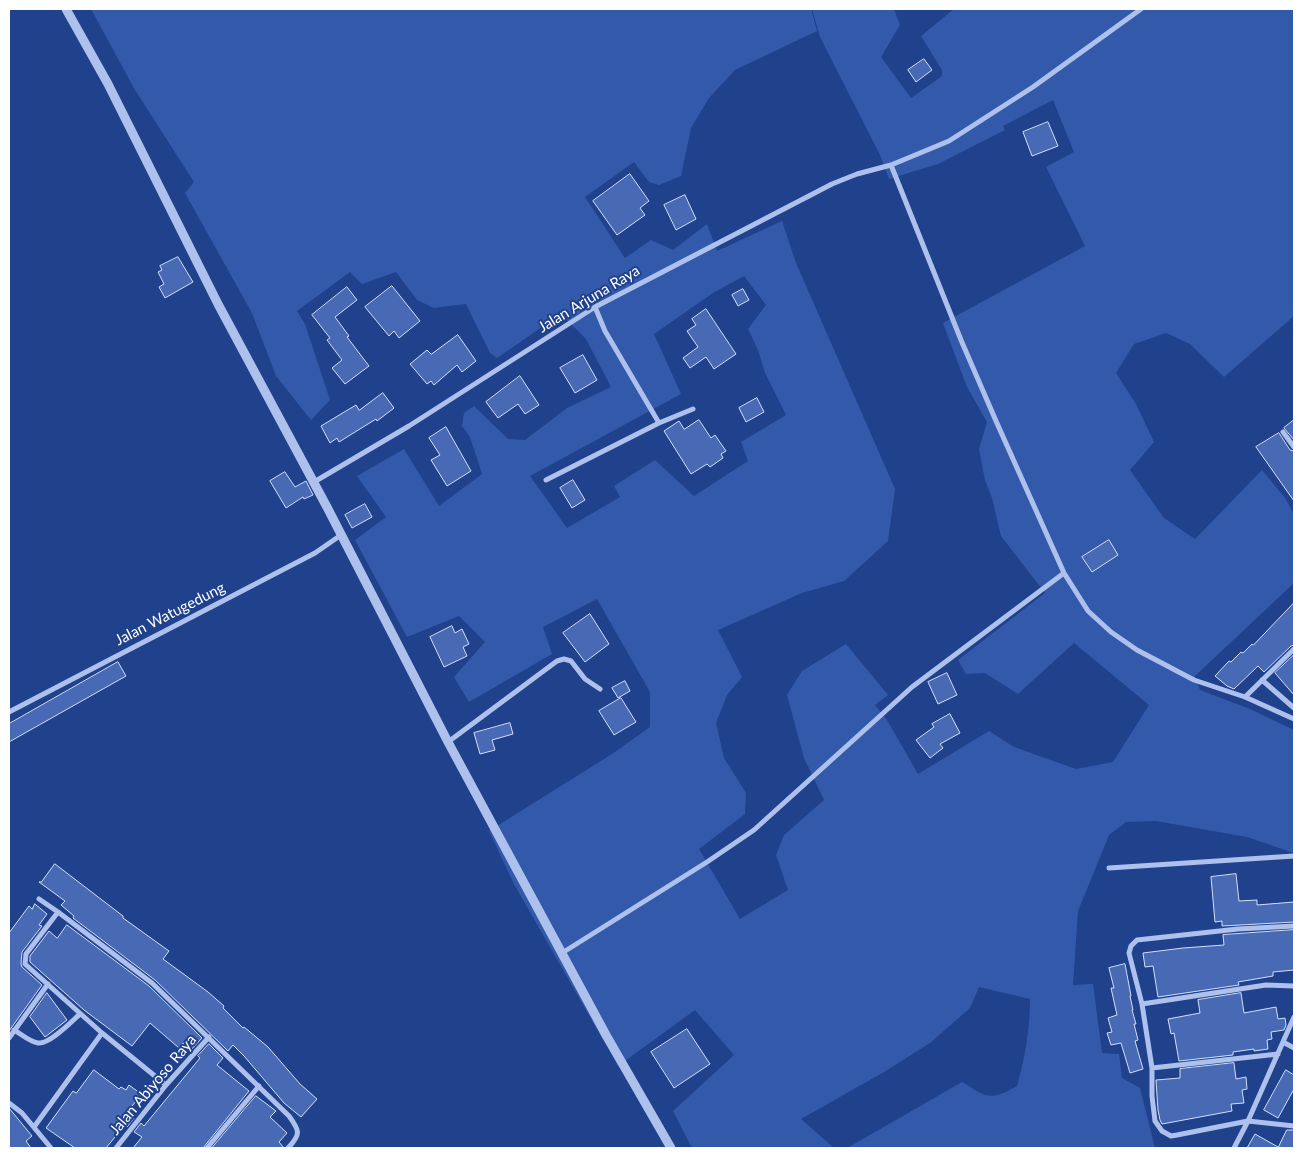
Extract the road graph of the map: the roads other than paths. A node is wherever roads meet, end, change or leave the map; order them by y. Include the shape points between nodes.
1 (66, 9) edge
2 (1141, 9) edge
3 (892, 165) junction
4 (595, 307) junction
5 (694, 410) dead end
6 (659, 423) junction
7 (1284, 432) dead end
8 (1294, 447) edge
9 (546, 480) dead end
10 (314, 482) junction
11 (341, 535) junction
12 (1064, 573) junction
13 (1294, 648) edge
14 (1262, 680) junction
15 (600, 689) dead end
16 (1245, 697) junction
17 (1294, 708) edge
18 (9, 712) edge
19 (1294, 720) edge
20 (448, 742) junction
21 (1294, 856) edge
22 (1109, 868) dead end
23 (39, 900) dead end
24 (58, 912) junction
25 (1294, 926) edge
26 (562, 953) junction
27 (48, 984) junction
28 (1294, 986) edge
29 (1142, 1004) junction
30 (80, 1014) junction
31 (1294, 1016) edge
32 (14, 1030) junction
33 (102, 1033) junction
34 (209, 1037) junction
35 (9, 1038) edge
36 (1283, 1042) junction
37 (1294, 1048) edge
38 (1278, 1054) junction
39 (1152, 1068) junction
40 (166, 1086) junction
41 (259, 1086) junction
42 (9, 1103) edge
43 (1248, 1121) junction
44 (1294, 1126) edge
45 (34, 1127) junction
46 (51, 1148) edge
47 (116, 1148) edge
48 (207, 1148) edge
49 (288, 1148) edge
50 (671, 1148) edge
51 (1234, 1148) edge

1 - 10 street
2 - 3 street, Jalan Arjuna Raya via 1033,87 949,141
3 - 4 street, Jalan Arjuna Raya via 832,184
3 - 12 street via 961,340
4 - 6 street via 605,331
4 - 10 street, Jalan Arjuna Raya via 409,426
5 - 6 street
6 - 9 street
7 - 8 street
10 - 11 street
11 - 18 street, Jalan Watugedung via 315,553
11 - 20 street
12 - 16 street via 1088,611 1137,650 1194,680
12 - 26 street via 912,686 754,830
13 - 14 street
14 - 16 street
14 - 17 street
15 - 20 street via 564,658
16 - 19 street
20 - 26 street
21 - 22 street
23 - 24 street
24 - 27 street via 24,957 27,967
24 - 34 street via 152,983
25 - 29 street via 1135,941 1129,953
26 - 50 street
27 - 30 street
27 - 32 street
28 - 29 street via 1266,985
29 - 39 street
30 - 32 street via 43,1043
30 - 33 street
31 - 36 street
32 - 35 street
33 - 40 street
33 - 45 street
34 - 40 street, Jalan Abiyoso Raya
34 - 41 street
36 - 37 street
36 - 38 street
38 - 39 street
38 - 43 street
39 - 43 street via 1155,1121 1166,1134 1177,1136
40 - 47 street, Jalan Abiyoso Raya
41 - 48 street
41 - 49 street via 296,1127 297,1138
42 - 45 street
43 - 44 street
43 - 51 street
45 - 46 street

